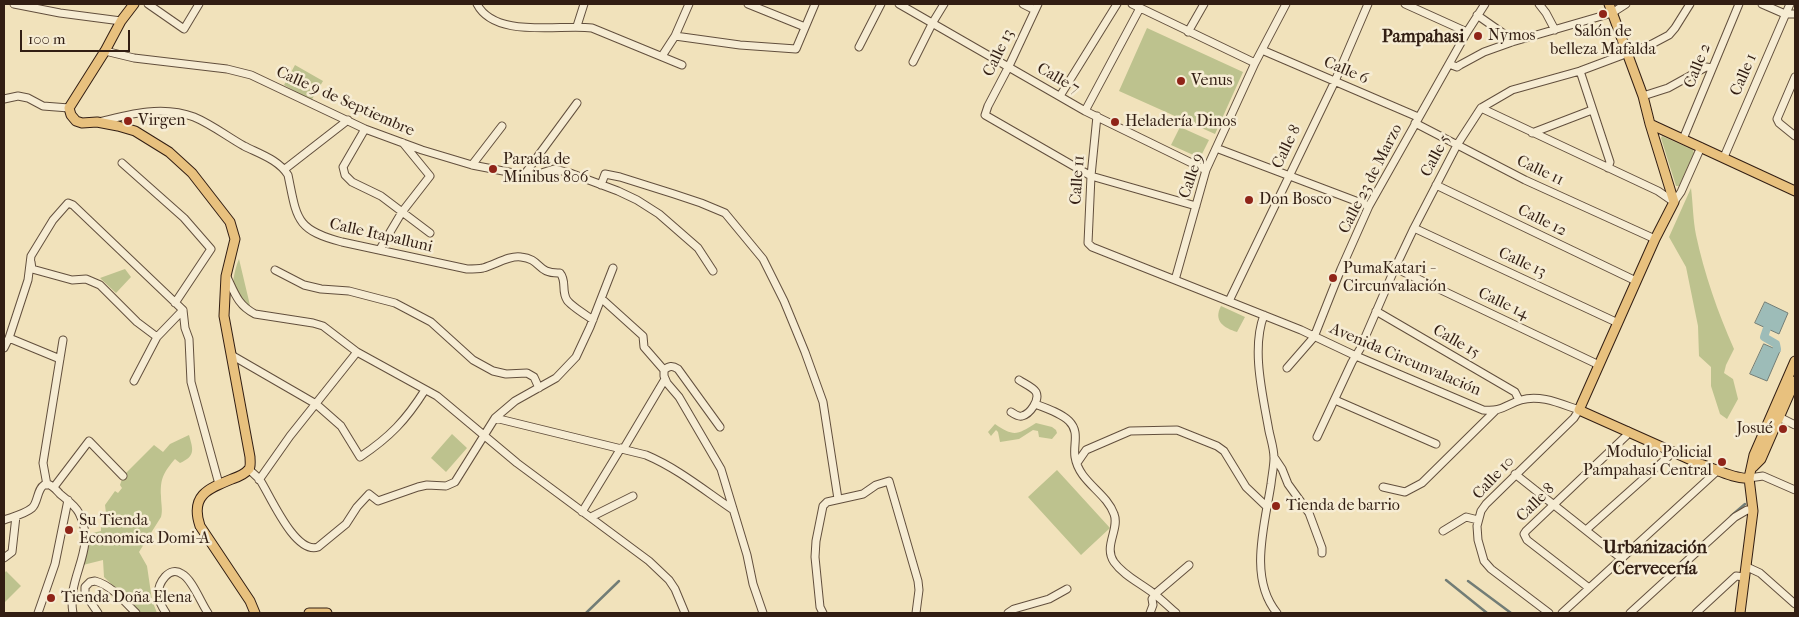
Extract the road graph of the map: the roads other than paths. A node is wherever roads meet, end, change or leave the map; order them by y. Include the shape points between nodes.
1 (14, 4) edge
2 (134, 4) edge
3 (148, 4) edge
4 (199, 4) edge
5 (477, 4) edge
6 (584, 4) edge
7 (689, 4) edge
8 (748, 4) edge
9 (815, 4) edge
10 (881, 4) edge
11 (899, 4) edge
12 (944, 4) edge
13 (1023, 4) edge
14 (1117, 4) edge
15 (1132, 4) edge
16 (1204, 4) edge
17 (1286, 4) edge
18 (1368, 4) edge
19 (1405, 4) edge
20 (1485, 4) edge
21 (1539, 4) edge
22 (1609, 4) edge
23 (1626, 4) edge
24 (1690, 4) edge
25 (1739, 4) edge
26 (1762, 4) edge
27 (1790, 4) edge
28 (1037, 7) edge
29 (1140, 8) junction
30 (1612, 13) junction
31 (1784, 14) junction
32 (1795, 14) edge
33 (1477, 16) junction
34 (121, 21) junction
35 (933, 22) junction
36 (577, 26) junction
37 (805, 27) junction
38 (1555, 30) junction
39 (1188, 32) junction
40 (1467, 32) junction
41 (675, 36) junction
42 (1512, 42) junction
43 (860, 47) dead end
44 (1262, 50) junction
45 (105, 51) junction
46 (1628, 54) junction
47 (662, 56) junction
48 (913, 62) dead end
49 (1255, 63) junction
50 (1449, 64) junction
51 (682, 65) dead end
52 (1009, 66) junction
53 (1712, 68) junction
54 (1580, 71) junction
55 (1795, 77) edge
56 (1335, 82) junction
57 (1060, 96) junction
58 (1643, 96) junction
59 (4, 99) edge
60 (577, 103) dead end
61 (69, 108) junction
62 (1481, 108) junction
63 (1085, 110) junction
64 (1592, 110) junction
65 (1097, 116) junction
66 (348, 120) junction
67 (1417, 120) junction
68 (96, 122) junction
69 (1650, 124) junction
70 (502, 126) dead end
71 (365, 129) junction
72 (1532, 133) junction
73 (1795, 136) edge
74 (1683, 139) junction
75 (403, 142) junction
76 (1457, 145) junction
77 (1701, 147) junction
78 (1216, 148) junction
79 (1724, 157) junction
80 (122, 163) dead end
81 (472, 165) junction
82 (1608, 168) junction
83 (284, 169) junction
84 (1206, 170) junction
85 (1289, 175) junction
86 (524, 176) junction
87 (1091, 176) junction
88 (601, 185) junction
89 (1436, 185) junction
90 (1795, 191) edge
91 (1674, 202) junction
92 (1196, 206) junction
93 (1369, 206) junction
94 (402, 212) junction
95 (1414, 228) junction
96 (430, 233) dead end
97 (1655, 239) junction
98 (1089, 245) joint
99 (380, 249) junction
100 (31, 256) junction
101 (613, 268) dead end
102 (1395, 268) junction
103 (274, 270) dead end
104 (713, 271) dead end
105 (226, 276) junction
106 (1175, 280) junction
107 (1636, 281) junction
108 (602, 299) junction
109 (1229, 300) junction
110 (175, 303) junction
111 (183, 310) junction
112 (1376, 312) junction
113 (1264, 315) junction
114 (593, 320) junction
115 (1618, 323) junction
116 (157, 337) junction
117 (1314, 337) junction
118 (8, 338) junction
119 (63, 340) dead end
120 (4, 348) edge
121 (358, 352) junction
122 (233, 356) junction
123 (1356, 356) junction
124 (60, 360) junction
125 (1795, 361) edge
126 (1599, 365) junction
127 (1287, 368) dead end
128 (664, 370) junction
129 (665, 379) junction
130 (1019, 380) dead end
131 (1795, 381) edge
132 (134, 382) dead end
133 (539, 388) junction
134 (425, 390) junction
135 (1335, 400) junction
136 (1519, 400) junction
137 (316, 404) junction
138 (1035, 404) junction
139 (1579, 410) junction
140 (1495, 411) junction
141 (1010, 412) dead end
142 (1776, 415) junction
143 (495, 418) junction
144 (1794, 422) edge
145 (720, 427) dead end
146 (1628, 431) junction
147 (484, 435) junction
148 (1317, 437) dead end
149 (1436, 444) dead end
150 (622, 448) junction
151 (1672, 451) junction
152 (1274, 457) junction
153 (1078, 463) junction
154 (249, 469) junction
155 (1717, 469) junction
156 (1516, 474) junction
157 (1750, 474) junction
158 (123, 476) dead end
159 (260, 480) junction
160 (219, 484) junction
161 (47, 485) junction
162 (1384, 487) dead end
163 (54, 488) junction
164 (1795, 490) edge
165 (633, 496) dead end
166 (838, 499) junction
167 (68, 500) junction
168 (1553, 505) junction
169 (1268, 507) junction
170 (732, 510) junction
171 (1754, 510) junction
172 (582, 512) junction
173 (16, 516) junction
174 (591, 517) junction
175 (4, 520) edge
176 (1478, 520) junction
177 (1586, 530) junction
178 (1443, 531) dead end
179 (1322, 553) dead end
180 (4, 558) edge
181 (1622, 559) junction
182 (1189, 565) dead end
183 (1747, 567) junction
184 (1745, 577) junction
185 (1589, 588) junction
186 (1067, 589) dead end
187 (1155, 594) junction
188 (1795, 604) edge
189 (38, 613) edge
190 (73, 613) edge
191 (98, 613) edge
192 (136, 613) edge
193 (166, 613) edge
194 (208, 613) edge
195 (255, 613) edge
196 (309, 613) edge
197 (327, 613) edge
198 (685, 613) edge
199 (763, 613) edge
200 (823, 613) edge
201 (916, 613) edge
202 (1008, 613) edge
203 (1150, 613) edge
204 (1176, 613) edge
205 (1277, 613) edge
206 (1548, 613) edge
207 (1562, 613) edge
208 (1630, 613) edge
209 (1696, 613) edge
210 (1740, 613) edge

1 - 34 street
2 - 34 main road
3 - 4 street via 184,29
5 - 36 street via 486,15 503,24 533,28
6 - 36 street
7 - 41 street
8 - 37 street
9 - 37 street
10 - 43 street
11 - 35 street, Calle 7
12 - 35 street
13 - 28 street
14 - 57 street
15 - 29 street
16 - 39 street
17 - 44 street, Calle 9
18 - 56 street, Calle 8
19 - 40 street
20 - 33 street, Calle 23 de Marzo
21 - 38 street
22 - 30 main road
23 - 30 street
24 - 46 street, Calle 5 via 1669,35
25 - 53 street, Calle 2
26 - 31 street
27 - 31 street, Calle 1
28 - 52 street, Calle 13
29 - 39 street
29 - 63 street
30 - 38 street
30 - 46 main road
31 - 32 street
31 - 79 street, Calle 1
33 - 40 street, Calle 23 de Marzo
33 - 42 street
34 - 45 main road
35 - 48 street
35 - 52 street, Calle 7
36 - 47 street via 599,30
37 - 41 street via 796,49
38 - 42 street
39 - 49 street
40 - 50 street, Calle 23 de Marzo
41 - 47 street
42 - 50 street via 1460,65
44 - 49 street, Calle 9
44 - 56 street, Calle 6
45 - 61 main road
45 - 66 street, Calle 9 de Septiembre via 251,75
46 - 54 street, Calle 5
46 - 58 main road
47 - 51 street
49 - 78 street, Calle 9
50 - 67 street, Calle 23 de Marzo
52 - 57 street, Calle 7
52 - 87 street, Calle 13 via 985,115
53 - 58 street via 1706,67 1668,88
53 - 74 street, Calle 2
54 - 62 street, Calle 5 via 1512,90
54 - 64 street
55 - 73 street via 1777,119
56 - 67 street, Calle 6
56 - 85 street, Calle 8
57 - 63 street, Calle 7
58 - 69 main road
59 - 61 street via 18,96 43,106
60 - 86 street
61 - 68 main road via 76,121
62 - 72 street
62 - 76 street, Calle 5
63 - 65 street, Calle 7
64 - 72 street
64 - 82 street via 1610,162
65 - 84 street, Calle 7
65 - 87 street, Calle 11
66 - 71 street, Calle 9 de Septiembre
66 - 83 street
67 - 76 street, Calle 11
67 - 93 street, Calle 23 de Marzo
68 - 83 street via 152,111 180,113 277,162
68 - 105 main road via 135,131 170,152 192,173 233,228 235,238
69 - 74 main road
69 - 91 main road
70 - 81 street
71 - 75 street, Calle 9 de Septiembre
71 - 94 street via 343,171 352,182 381,196
72 - 82 street
74 - 77 main road
75 - 81 street, Calle 9 de Septiembre
75 - 94 street via 430,176
76 - 89 street, Calle 5
76 - 97 street, Calle 11
77 - 79 main road
77 - 91 street
78 - 84 street, Calle 9
78 - 85 street
79 - 90 main road
80 - 110 street via 184,218 210,249
81 - 86 street, Calle 9 de Septiembre
82 - 91 street
83 - 99 street, Calle Itapalluni via 299,217 312,232
84 - 92 street, Calle 9
85 - 93 street
85 - 109 street, Calle 8
86 - 88 street, Calle 9 de Septiembre via 554,169
87 - 92 street
87 - 98 street, Calle 11
88 - 104 street, Calle 9 de Septiembre via 631,197 659,214 698,248
88 - 166 street via 605,174 701,202 725,213 763,259 806,352 823,402
89 - 95 street, Calle 5
89 - 107 street, Calle 12
91 - 97 main road
92 - 106 street, Calle 9
93 - 117 street, Calle 23 de Marzo
94 - 96 street
94 - 99 street
95 - 102 street, Calle 5
95 - 115 street, Calle 13
97 - 107 main road
98 - 106 street, Avenida Circunvalación
99 - 114 street, Calle Itapalluni via 467,269 482,268 518,256 534,260 543,270 560,273 564,277 567,300
100 - 110 street via 68,203
100 - 116 street via 32,269 72,280 86,279 100,286
100 - 118 street via 28,280
101 - 108 street
102 - 112 street, Calle 5
102 - 126 street, Calle 14
103 - 133 street via 304,286 349,291 395,303 431,322 473,360 493,372 527,372 534,377
105 - 121 street via 235,296 247,310 255,314 313,322
105 - 122 main road via 224,316
106 - 109 street, Avenida Circunvalación
107 - 115 main road
108 - 114 street
108 - 128 street via 643,336 644,347
109 - 113 street, Avenida Circunvalación
110 - 111 street
111 - 116 street
111 - 160 street via 189,339 191,382
112 - 123 street, Calle 5
112 - 136 street, Calle 15 via 1514,392
113 - 117 street, Avenida Circunvalación
113 - 152 street via 1258,341 1260,372
114 - 133 street via 576,357 556,378
115 - 126 main road
116 - 132 street
117 - 123 street, Avenida Circunvalación
117 - 127 street, Calle 23 de Marzo
118 - 120 street
118 - 124 street
119 - 124 street
121 - 134 street
121 - 137 street
122 - 137 street
122 - 154 main road via 250,457
123 - 135 street, Calle 5
123 - 140 street, Avenida Circunvalación via 1483,410
124 - 161 street via 43,463
125 - 142 main road
126 - 139 main road
128 - 129 street
128 - 145 street via 669,366 678,369
129 - 150 street
129 - 170 street via 721,469
130 - 138 street via 1036,393
131 - 142 main road
133 - 143 street via 515,401
134 - 137 street via 400,425 360,457 341,426
134 - 147 street via 437,396
135 - 148 street, Calle 5
135 - 149 street
136 - 139 street, Avenida Circunvalación via 1551,400
136 - 140 street, Avenida Circunvalación
137 - 159 street
138 - 141 street via 1023,416
138 - 153 street via 1069,420 1076,436 1075,458
139 - 146 main road, Avenida Circunvalación
139 - 156 street, Calle 10
140 - 162 street via 1422,483 1405,492
142 - 144 street
142 - 157 main road via 1761,459
143 - 147 street
143 - 150 street
146 - 151 main road, Avenida Circunvalación
146 - 168 street, Calle 8
147 - 159 street via 451,485 427,485 378,501 368,494 346,524 314,548 306,546 287,527
147 - 172 street
150 - 170 street via 662,461
150 - 172 street
151 - 155 main road, Avenida Circunvalación
151 - 177 street
152 - 169 street
152 - 179 street via 1309,513
153 - 169 street via 1086,450 1130,431 1177,430 1224,451 1246,487
153 - 187 street via 1088,483 1106,500 1114,515 1110,552 1113,561
154 - 159 street
154 - 160 main road
155 - 157 main road, Avenida Circunvalación via 1737,478
155 - 181 street
156 - 168 street
156 - 176 street, Calle 10 via 1486,504
157 - 164 street, Avenida Circunvalación
157 - 171 main road
158 - 163 street via 88,441
160 - 195 main road via 200,499 196,514 200,526
161 - 163 street
161 - 173 street via 43,485 33,508
163 - 167 street
165 - 174 street
166 - 200 street via 823,506 816,541 815,557
166 - 201 street via 863,494 889,481 918,581
167 - 189 street via 55,564
167 - 190 street via 84,524 86,543 72,591
168 - 177 street
168 - 185 street, Calle 8 via 1526,531 1525,537
169 - 205 street via 1262,572 1266,596
170 - 199 street
171 - 183 main road
171 - 208 street via 1746,510 1735,517
172 - 174 street
173 - 175 street
173 - 180 street via 12,552
174 - 198 street via 669,580
176 - 178 street via 1466,517
176 - 206 street, Calle 10 via 1481,556 1487,565
177 - 181 street
181 - 185 street
182 - 187 street
183 - 184 main road
183 - 188 street via 1760,573
184 - 209 street via 1736,576
184 - 210 main road
185 - 207 street
186 - 202 street
187 - 203 street
187 - 204 street
191 - 192 street via 85,593 90,582 95,581 124,600
193 - 194 street via 160,603 159,585 170,573 180,572 189,579
196 - 197 main road

